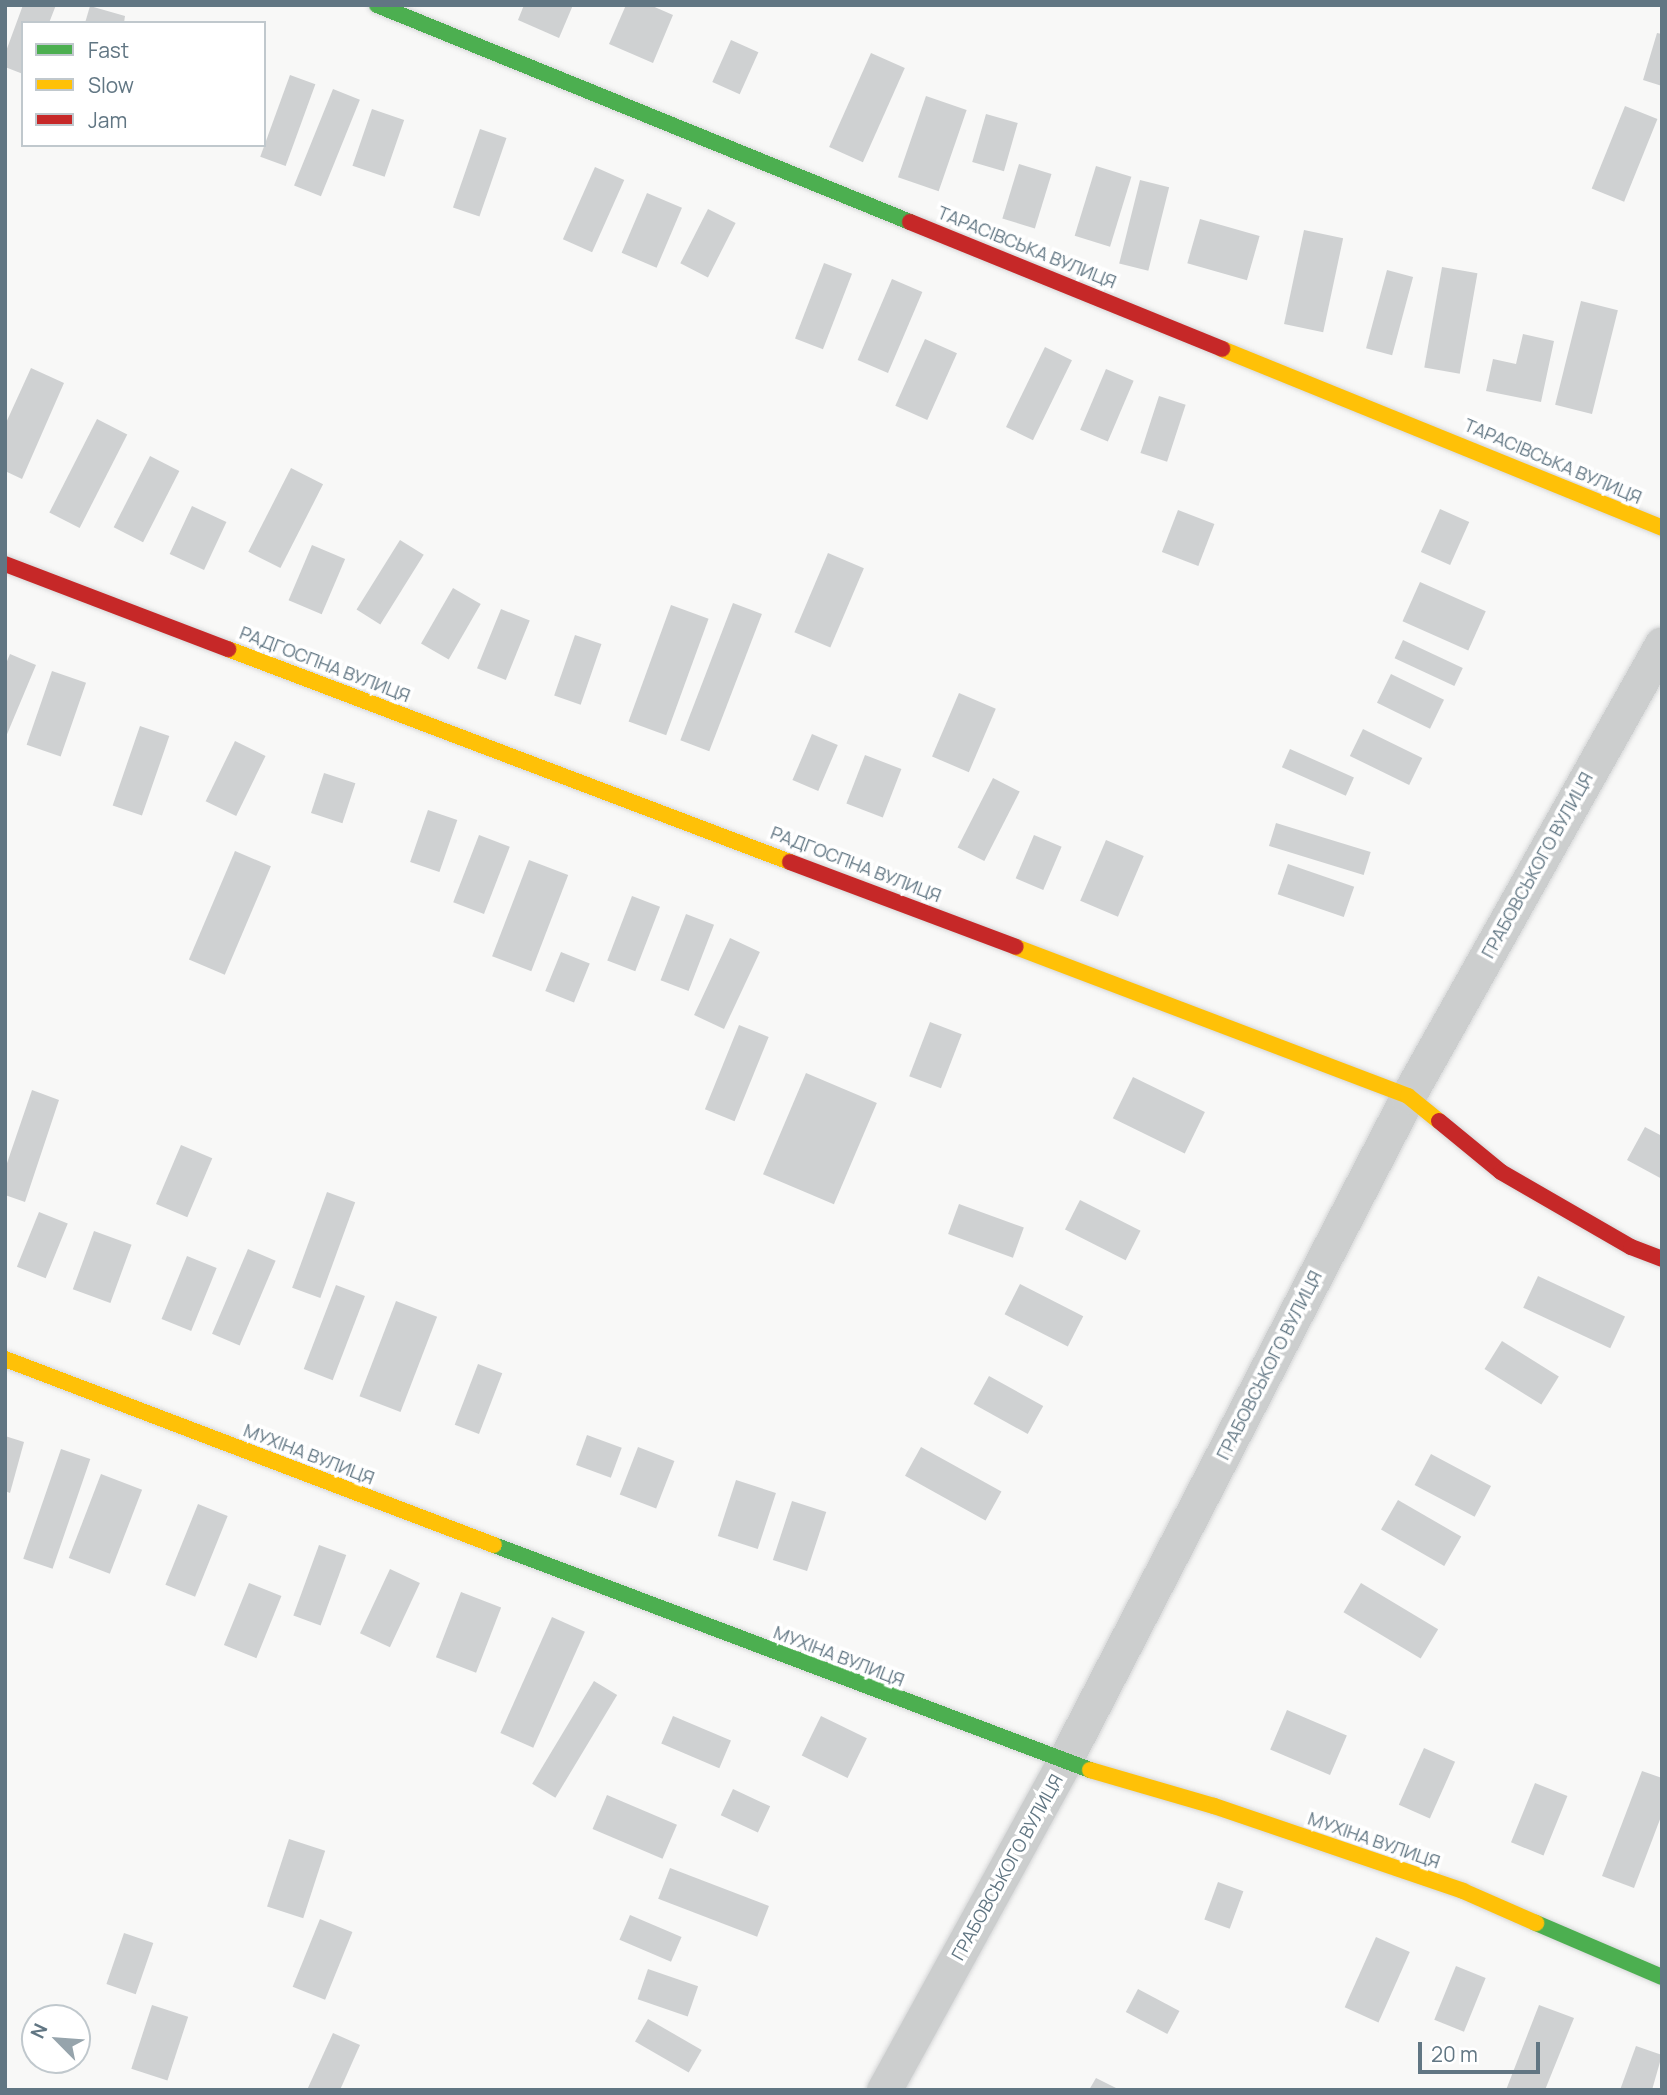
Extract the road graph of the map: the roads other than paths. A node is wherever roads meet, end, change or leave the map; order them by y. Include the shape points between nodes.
1 (377, 5) edge
2 (1662, 528) edge
3 (5, 564) edge
4 (1662, 644) edge
5 (1408, 1096) junction
6 (1662, 1258) edge
7 (5, 1359) edge
8 (1064, 1762) junction
9 (1662, 1976) edge
10 (884, 2090) edge

1 - 2 street, ТАРАСІВСЬКА ВУЛИЦЯ
3 - 5 street, РАДГОСПНА ВУЛИЦЯ
4 - 5 street, ГРАБОВСЬКОГО ВУЛИЦЯ
5 - 6 street, РАДГОСПНА ВУЛИЦЯ via 1502,1172 1631,1247
5 - 8 street, ГРАБОВСЬКОГО ВУЛИЦЯ
7 - 8 street, МУХІНА ВУЛИЦЯ
8 - 9 street, МУХІНА ВУЛИЦЯ via 1214,1805 1463,1891
8 - 10 street, ГРАБОВСЬКОГО ВУЛИЦЯ

